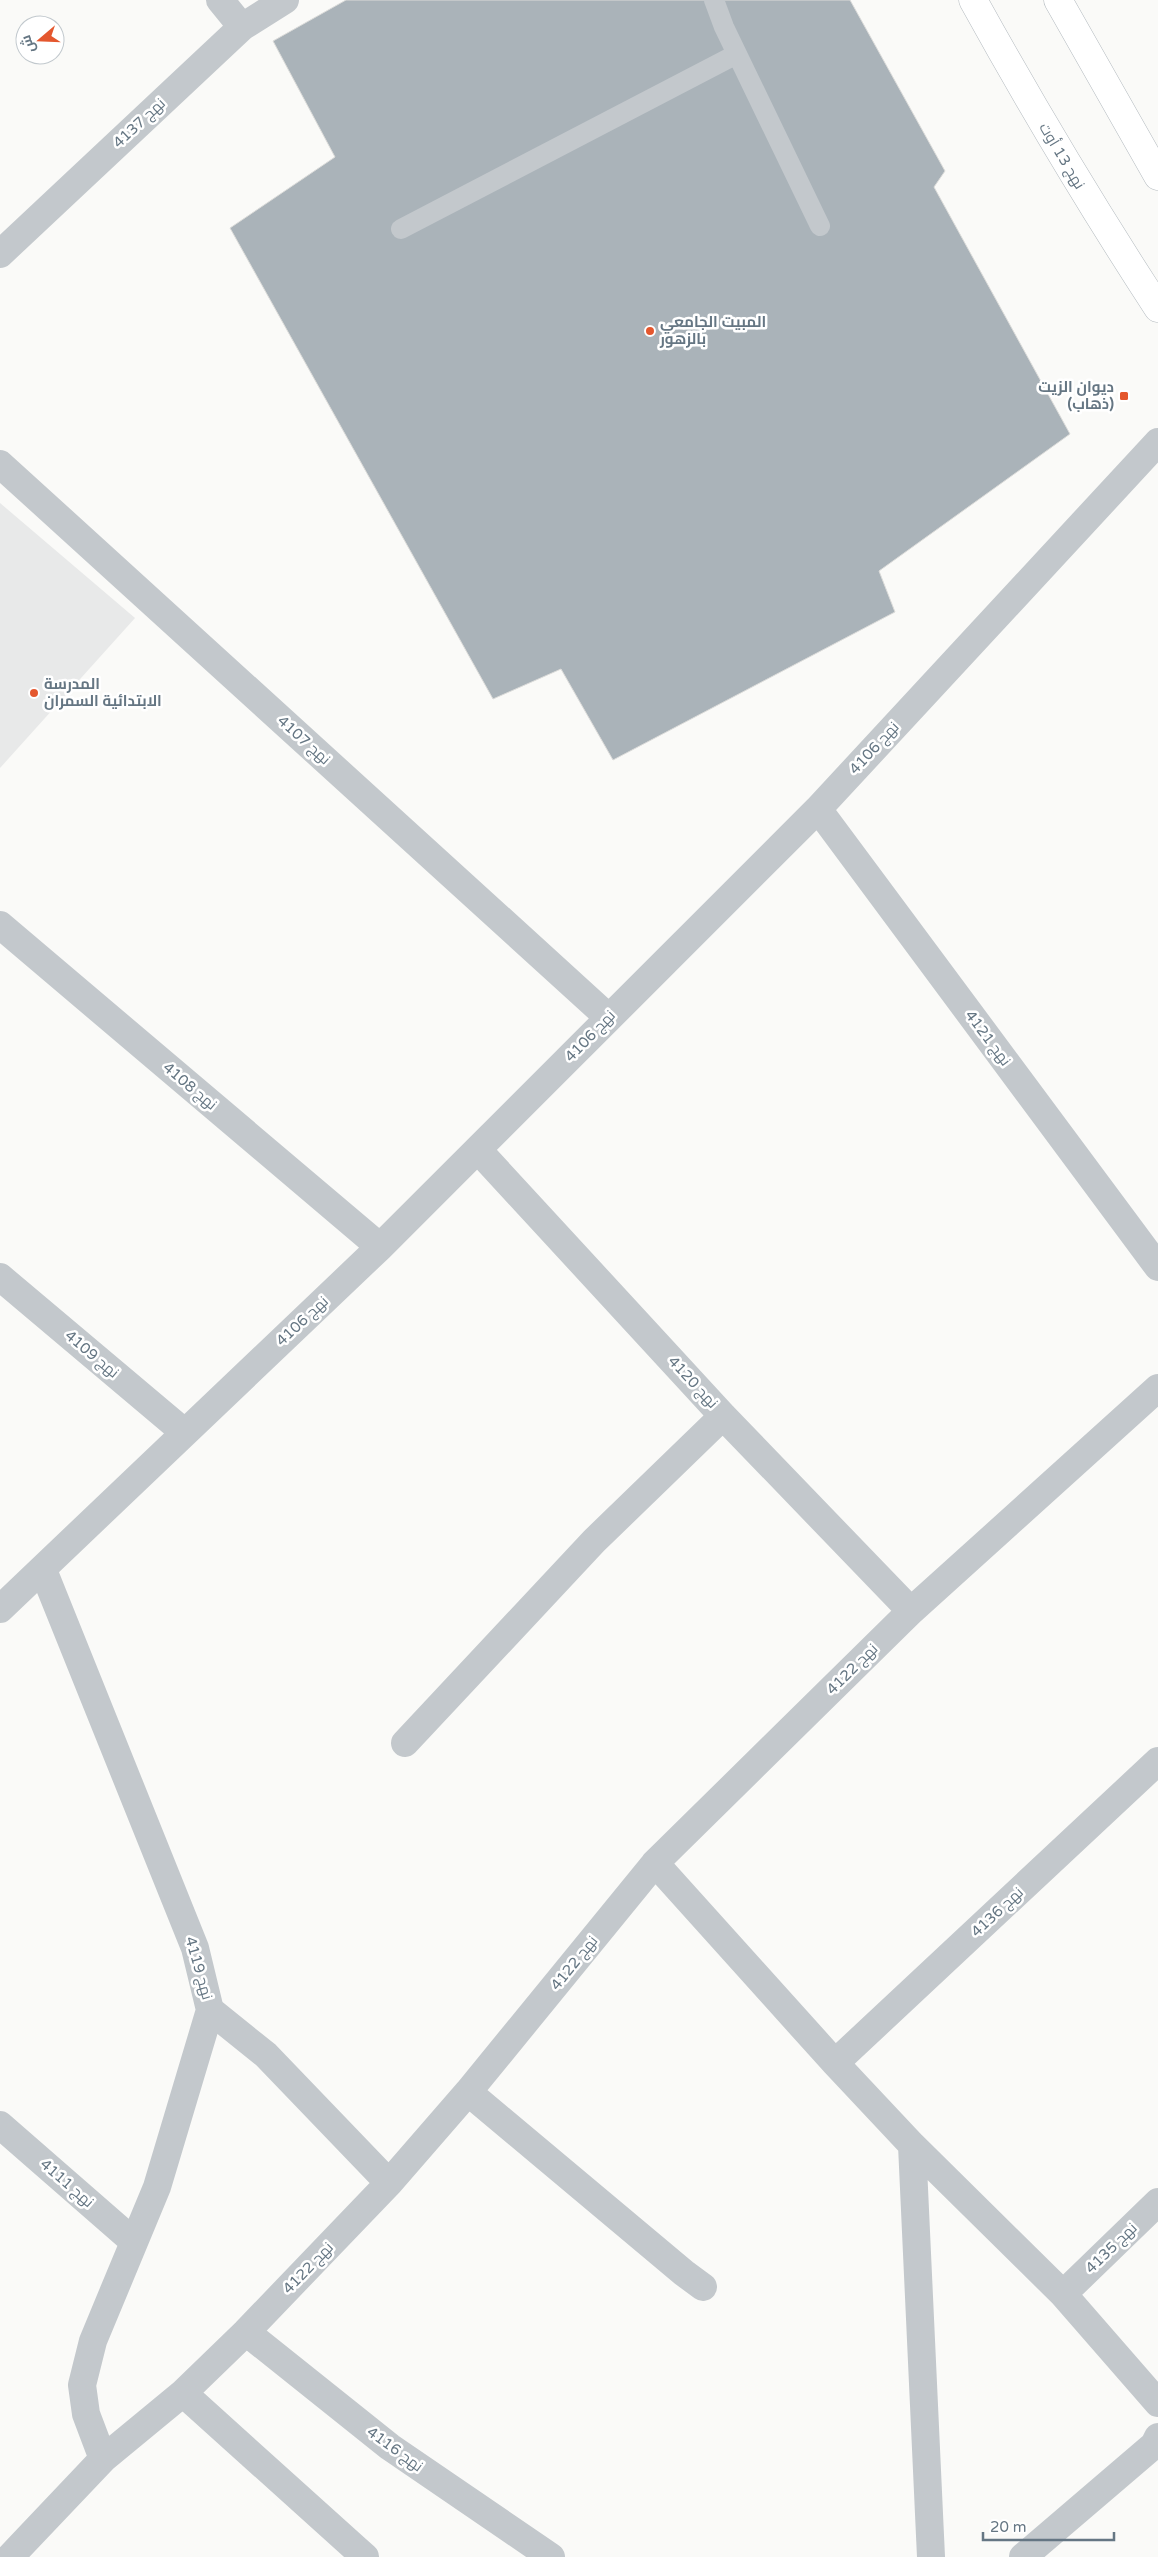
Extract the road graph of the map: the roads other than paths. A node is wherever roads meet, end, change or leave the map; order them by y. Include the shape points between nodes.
1 (220, 0) edge
2 (285, 0) edge
3 (714, 0) edge
4 (973, 0) edge
5 (1058, 0) edge
6 (242, 27) junction
7 (737, 54) junction
8 (1158, 176) edge
9 (820, 226) dead end
10 (401, 229) dead end
11 (0, 254) edge
12 (1158, 308) edge
13 (1158, 442) edge
14 (0, 464) edge
15 (818, 809) junction
16 (0, 925) edge
17 (608, 1017) junction
18 (478, 1150) junction
19 (380, 1247) junction
20 (1158, 1267) edge
21 (0, 1277) edge
22 (1158, 1388) edge
23 (723, 1416) junction
24 (184, 1432) junction
25 (43, 1570) junction
26 (0, 1609) edge
27 (910, 1612) junction
28 (405, 1744) dead end
29 (1158, 1761) edge
30 (655, 1862) junction
31 (210, 2010) junction
32 (835, 2063) junction
33 (468, 2092) junction
34 (0, 2125) edge
35 (912, 2145) junction
36 (389, 2183) junction
37 (1158, 2202) edge
38 (133, 2241) junction
39 (703, 2287) dead end
40 (1063, 2294) junction
41 (246, 2332) junction
42 (183, 2393) junction
43 (1158, 2403) edge
44 (1158, 2437) edge
45 (103, 2459) junction
46 (10, 2557) edge
47 (365, 2557) edge
48 (552, 2557) edge
49 (931, 2557) edge
50 (1023, 2557) edge

1 - 6 street
2 - 6 street, نهج 4137
3 - 7 lane
4 - 12 main road, نهج 13 أوت via 1099,218
5 - 8 main road
6 - 11 street, نهج 4137
7 - 9 lane
7 - 10 lane
13 - 15 street, نهج 4106
14 - 17 street, نهج 4107
15 - 17 street, نهج 4106
15 - 20 street, نهج 4121
16 - 19 street, نهج 4108
17 - 18 street, نهج 4106
18 - 19 street, نهج 4106
18 - 23 street, نهج 4120
19 - 24 street, نهج 4106
21 - 24 street, نهج 4109
22 - 27 street, نهج 4122
23 - 27 street, نهج 4120
23 - 28 street via 594,1541
24 - 25 street, نهج 4106
25 - 26 street, نهج 4106
25 - 31 street, نهج 4119 via 195,1948
27 - 30 street, نهج 4122
29 - 32 street, نهج 4136
30 - 32 street
30 - 33 street, نهج 4122
31 - 36 street via 266,2055
31 - 38 street, نهج 4119 via 157,2187
32 - 35 street
33 - 36 street, نهج 4122
33 - 39 street
34 - 38 street, نهج 4111
35 - 40 street
35 - 49 street
36 - 41 street, نهج 4122
37 - 40 street, نهج 4135
38 - 45 street, نهج 4119 via 93,2341 82,2385 86,2414
40 - 43 street
41 - 42 street, نهج 4122
41 - 48 street, نهج 4116 via 390,2447
42 - 45 street, نهج 4122
42 - 47 street
44 - 50 street via 1154,2445
45 - 46 street, نهج 4122

